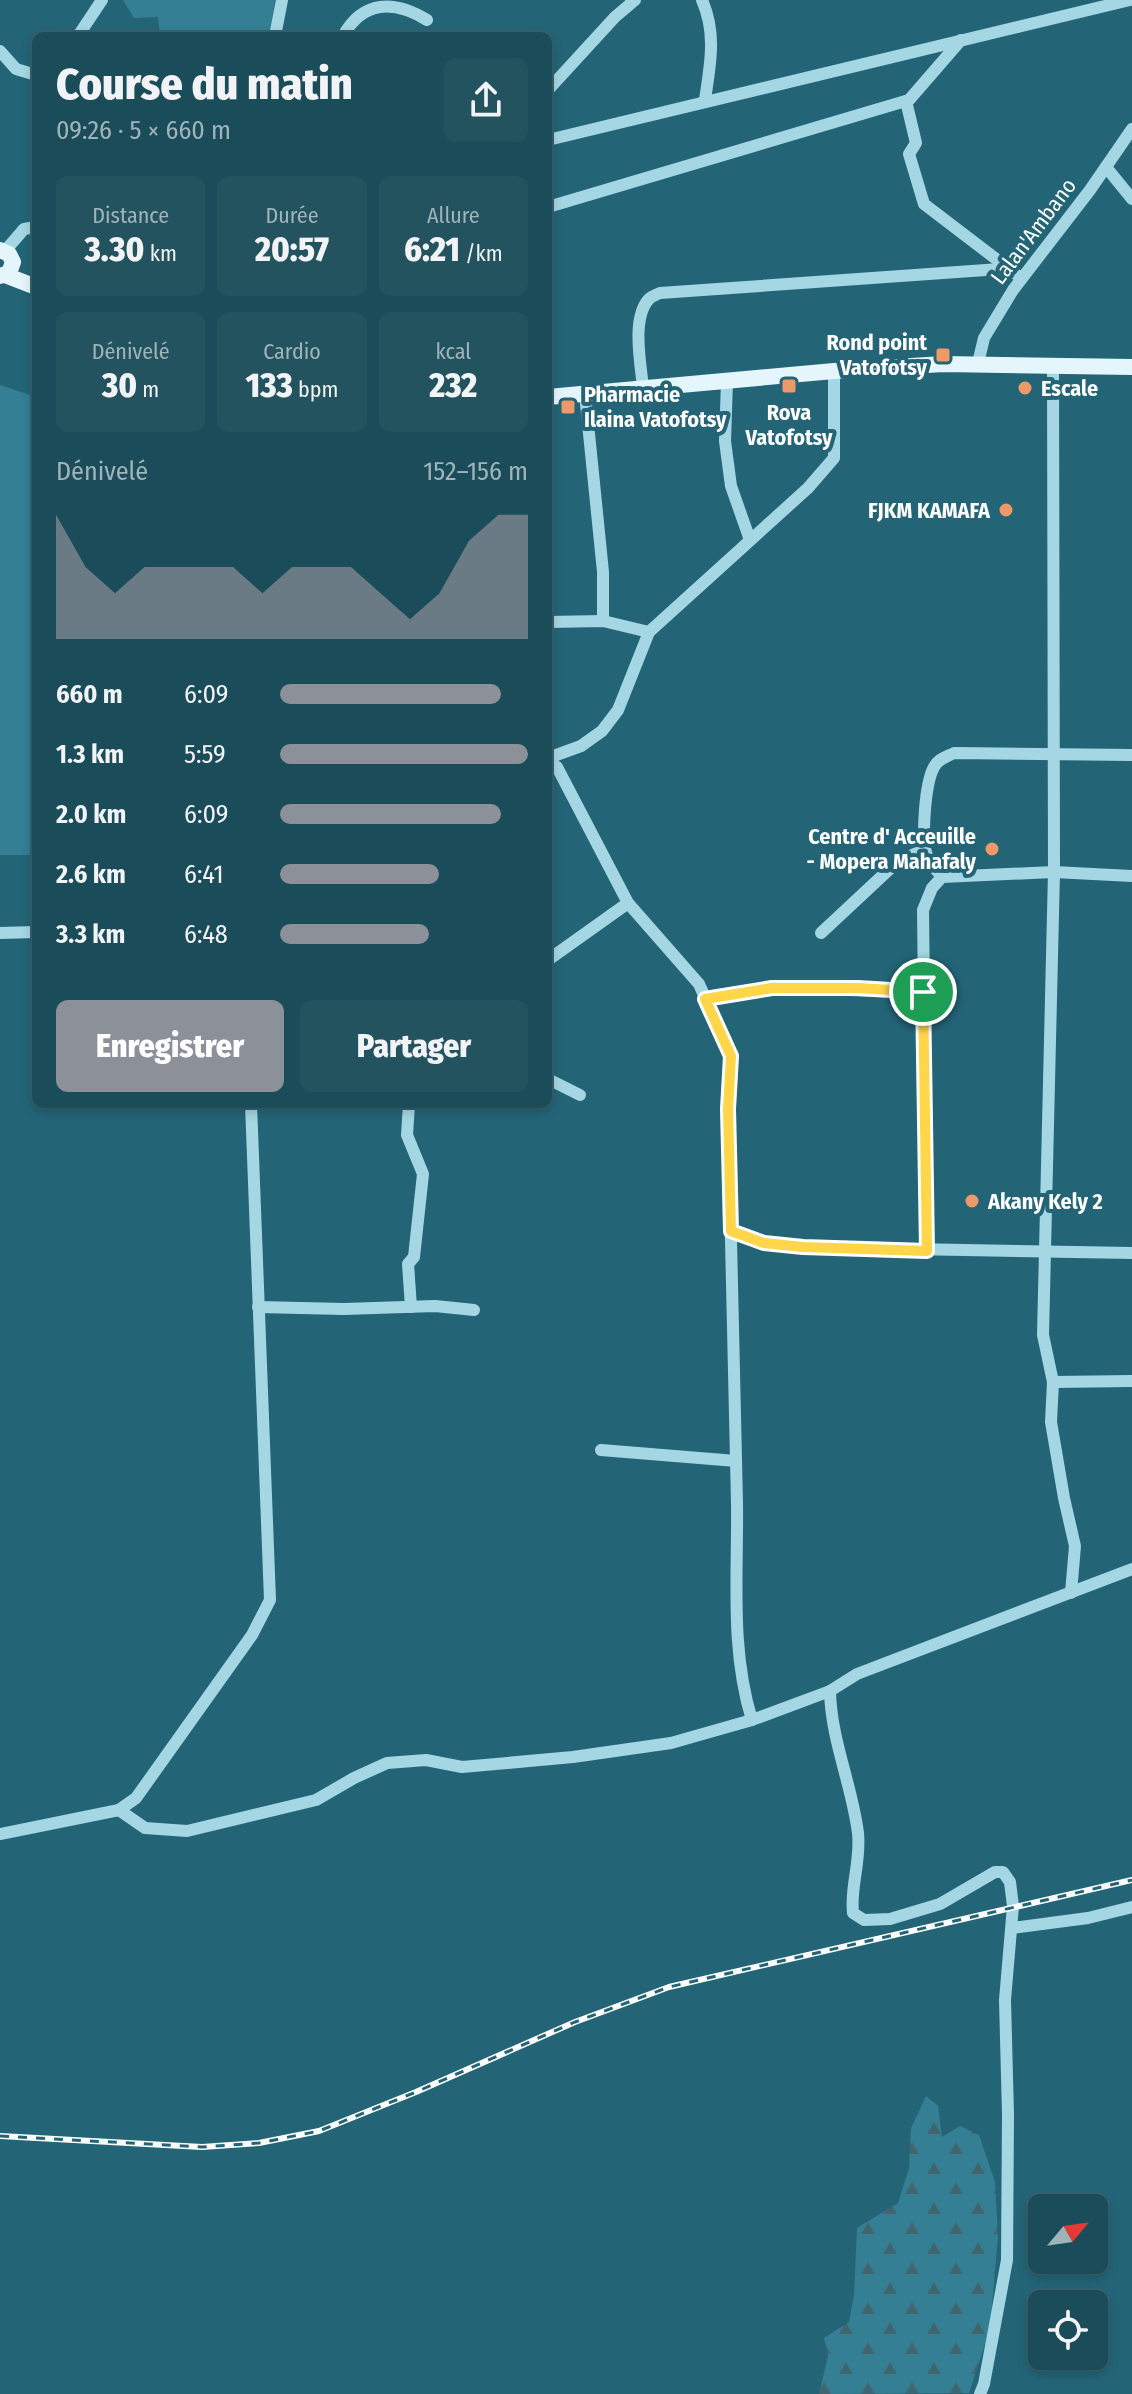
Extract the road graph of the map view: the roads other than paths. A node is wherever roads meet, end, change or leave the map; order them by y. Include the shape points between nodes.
1 (102, 0) edge
2 (282, 0) edge
3 (635, 0) edge
4 (702, 0) edge
5 (1130, 0) edge
6 (427, 20) dead end
7 (81, 32) edge
8 (276, 32) edge
9 (346, 32) edge
10 (961, 40) junction
11 (0, 51) edge
12 (32, 74) edge
13 (552, 86) edge
14 (705, 100) junction
15 (906, 101) junction
16 (1132, 129) edge
17 (552, 139) edge
18 (1106, 167) junction
19 (1132, 199) edge
20 (552, 206) edge
21 (32, 228) edge
22 (5, 263) edge
23 (1004, 263) junction
24 (1021, 278) junction
25 (32, 283) edge
26 (978, 363) junction
27 (1053, 365) junction
28 (1132, 367) edge
29 (834, 371) junction
30 (727, 381) junction
31 (643, 388) junction
32 (585, 394) junction
33 (552, 397) edge
34 (750, 540) junction
35 (603, 621) junction
36 (552, 622) edge
37 (649, 632) junction
38 (1053, 754) junction
39 (1132, 755) edge
40 (552, 758) edge
41 (552, 763) edge
42 (925, 849) junction
43 (1054, 872) junction
44 (1132, 876) edge
45 (942, 877) junction
46 (628, 903) junction
47 (32, 932) edge
48 (0, 933) edge
49 (821, 933) dead end
50 (552, 957) edge
51 (923, 992) junction
52 (705, 999) junction
53 (552, 1081) edge
54 (580, 1095) dead end
55 (251, 1108) edge
56 (409, 1108) edge
57 (731, 1231) junction
58 (927, 1251) junction
59 (1044, 1252) junction
60 (1132, 1253) edge
61 (258, 1307) junction
62 (411, 1307) junction
63 (474, 1310) dead end
64 (1132, 1381) edge
65 (1053, 1382) junction
66 (601, 1450) dead end
67 (736, 1461) junction
68 (1132, 1569) edge
69 (1071, 1593) junction
70 (830, 1691) junction
71 (752, 1720) junction
72 (119, 1810) junction
73 (0, 1834) edge
74 (1132, 1907) edge
75 (1012, 1928) junction
76 (980, 2394) edge

1 - 7 street
2 - 8 street
3 - 13 street
4 - 14 street via 711,20
5 - 10 street
6 - 9 street via 409,9 382,4 367,8
10 - 14 street
10 - 15 street
11 - 12 street via 16,69
14 - 17 street
15 - 20 street
15 - 23 street via 916,143 909,154 924,204
16 - 18 street, Lalan'Ambano
18 - 19 street
18 - 24 street, Lalan'Ambano
21 - 22 street via 24,229
22 - 25 main road
23 - 24 street
23 - 31 street via 1000,269 660,293 648,300 641,315
24 - 26 street, Lalan'Ambano via 984,338
26 - 27 main road
26 - 29 main road
27 - 28 main road
27 - 38 street
29 - 30 main road
29 - 34 street via 834,458
30 - 31 main road
30 - 34 street via 725,441 731,486
31 - 32 main road
32 - 33 main road
32 - 35 street
34 - 37 street
35 - 36 street
35 - 37 street
37 - 40 street via 618,710 602,731
38 - 39 street
38 - 42 street via 954,753 940,759 929,781
38 - 43 street
41 - 46 street
42 - 45 street
42 - 49 street via 896,863
43 - 44 street
43 - 45 street
43 - 59 street
45 - 51 street via 923,910
46 - 50 street
46 - 52 street via 699,984
47 - 48 street
51 - 52 street via 772,988
51 - 58 street
52 - 57 street via 731,1056
53 - 54 street
55 - 61 street
56 - 62 street via 407,1135 423,1174 414,1257 408,1264
57 - 58 street via 764,1243
57 - 67 street
58 - 59 street
59 - 60 street
59 - 65 street via 1043,1335
61 - 62 street
61 - 72 street via 270,1600 252,1635 136,1798
62 - 63 street
64 - 65 street
65 - 69 street via 1051,1422 1075,1546
66 - 67 street
67 - 71 street via 736,1638
68 - 69 street
69 - 70 street via 857,1674
70 - 71 street
70 - 75 street via 857,1830 853,1913 864,1920 890,1919 940,1904 1003,1872 1010,1882
71 - 72 street via 671,1743 573,1757 462,1767 426,1760 387,1763 316,1800 187,1831 145,1828
72 - 73 street
74 - 75 street
75 - 76 street via 1005,2000 1007,2260

